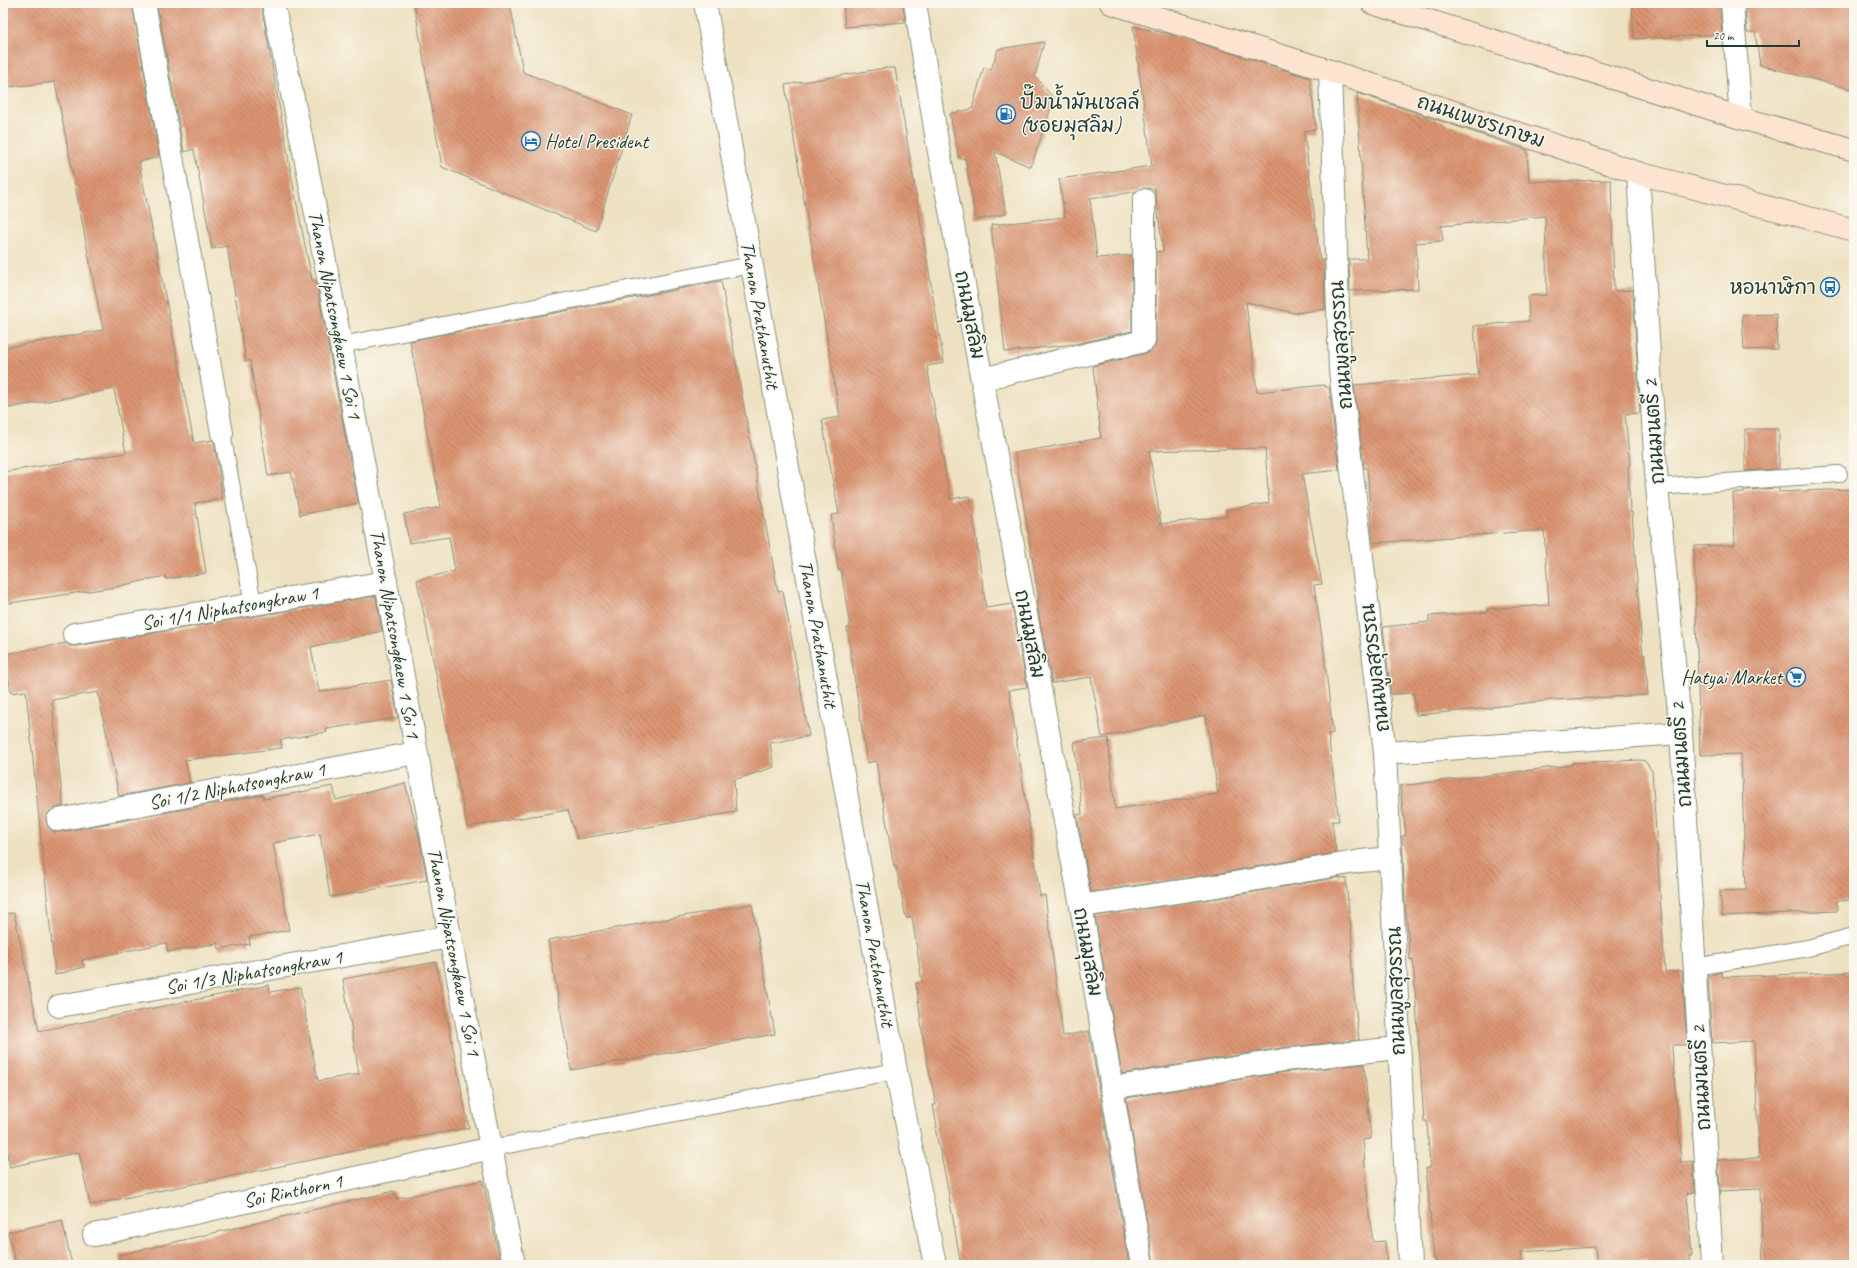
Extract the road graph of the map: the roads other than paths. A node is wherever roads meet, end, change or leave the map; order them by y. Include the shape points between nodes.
1 (144, 3) edge
2 (273, 3) edge
3 (705, 3) edge
4 (915, 3) edge
5 (1111, 3) edge
6 (1372, 3) edge
7 (1732, 3) edge
8 (1330, 71) junction
9 (1741, 118) junction
10 (1854, 150) edge
11 (1638, 173) junction
12 (1144, 200) dead end
13 (1854, 230) edge
14 (751, 265) junction
15 (341, 345) junction
16 (982, 379) junction
17 (222, 433) joint
18 (1839, 474) dead end
19 (1657, 486) junction
20 (386, 582) junction
21 (253, 604) junction
22 (74, 634) dead end
23 (1681, 733) junction
24 (416, 753) junction
25 (1385, 753) junction
26 (58, 820) dead end
27 (1391, 858) junction
28 (1081, 906) junction
29 (1854, 936) edge
30 (450, 937) junction
31 (1695, 967) junction
32 (59, 1006) dead end
33 (1398, 1048) junction
34 (896, 1071) junction
35 (1111, 1088) junction
36 (492, 1148) junction
37 (94, 1235) dead end
38 (514, 1265) edge
39 (935, 1265) edge
40 (1142, 1265) edge
41 (1410, 1265) edge
42 (1712, 1265) edge

1 - 17 street
2 - 15 street, Thanon Nipatsongkaew 1 Soi 1
3 - 14 street, Thanon Prathanuthit
4 - 16 street, ถนนมุสลิม
5 - 8 main road, ถนนเพชรเกษม
6 - 9 main road
7 - 9 street
8 - 11 main road, ถนนเพชรเกษม
8 - 25 street, ถนนพูลสุวรรณ via 1340,370
9 - 10 main road
11 - 13 main road, ถนนเพชรเกษม
11 - 19 street, ถนนมนตรี 2
12 - 16 street via 1144,341
14 - 15 lane
14 - 34 street, Thanon Prathanuthit
15 - 20 street, Thanon Nipatsongkaew 1 Soi 1
16 - 28 street, ถนนมุสลิม
17 - 21 lane
18 - 19 lane
19 - 23 street, ถนนมนตรี 2
20 - 21 street, Soi 1/1 Niphatsongkraw 1
20 - 24 street, Thanon Nipatsongkaew 1 Soi 1
21 - 22 street, Soi 1/1 Niphatsongkraw 1
23 - 25 street
23 - 31 street, ถนนมนตรี 2
24 - 26 street, Soi 1/2 Niphatsongkraw 1
24 - 30 street, Thanon Nipatsongkaew 1 Soi 1
25 - 27 street, ถนนพูลสุวรรณ
27 - 28 street
27 - 33 street, ถนนพูลสุวรรณ
28 - 35 street, ถนนมุสลิม
29 - 31 lane via 1808,948
30 - 32 street, Soi 1/3 Niphatsongkraw 1
30 - 36 street, Thanon Nipatsongkaew 1 Soi 1
31 - 42 street, ถนนมนตรี 2
33 - 35 street via 1284,1060
33 - 41 street, ถนนพูลสุวรรณ
34 - 36 lane
34 - 39 street, Thanon Prathanuthit
35 - 40 street, ถนนมุสลิม
36 - 37 street, Soi Rinthorn 1
36 - 38 street, Thanon Nipatsongkaew 1 Soi 1

